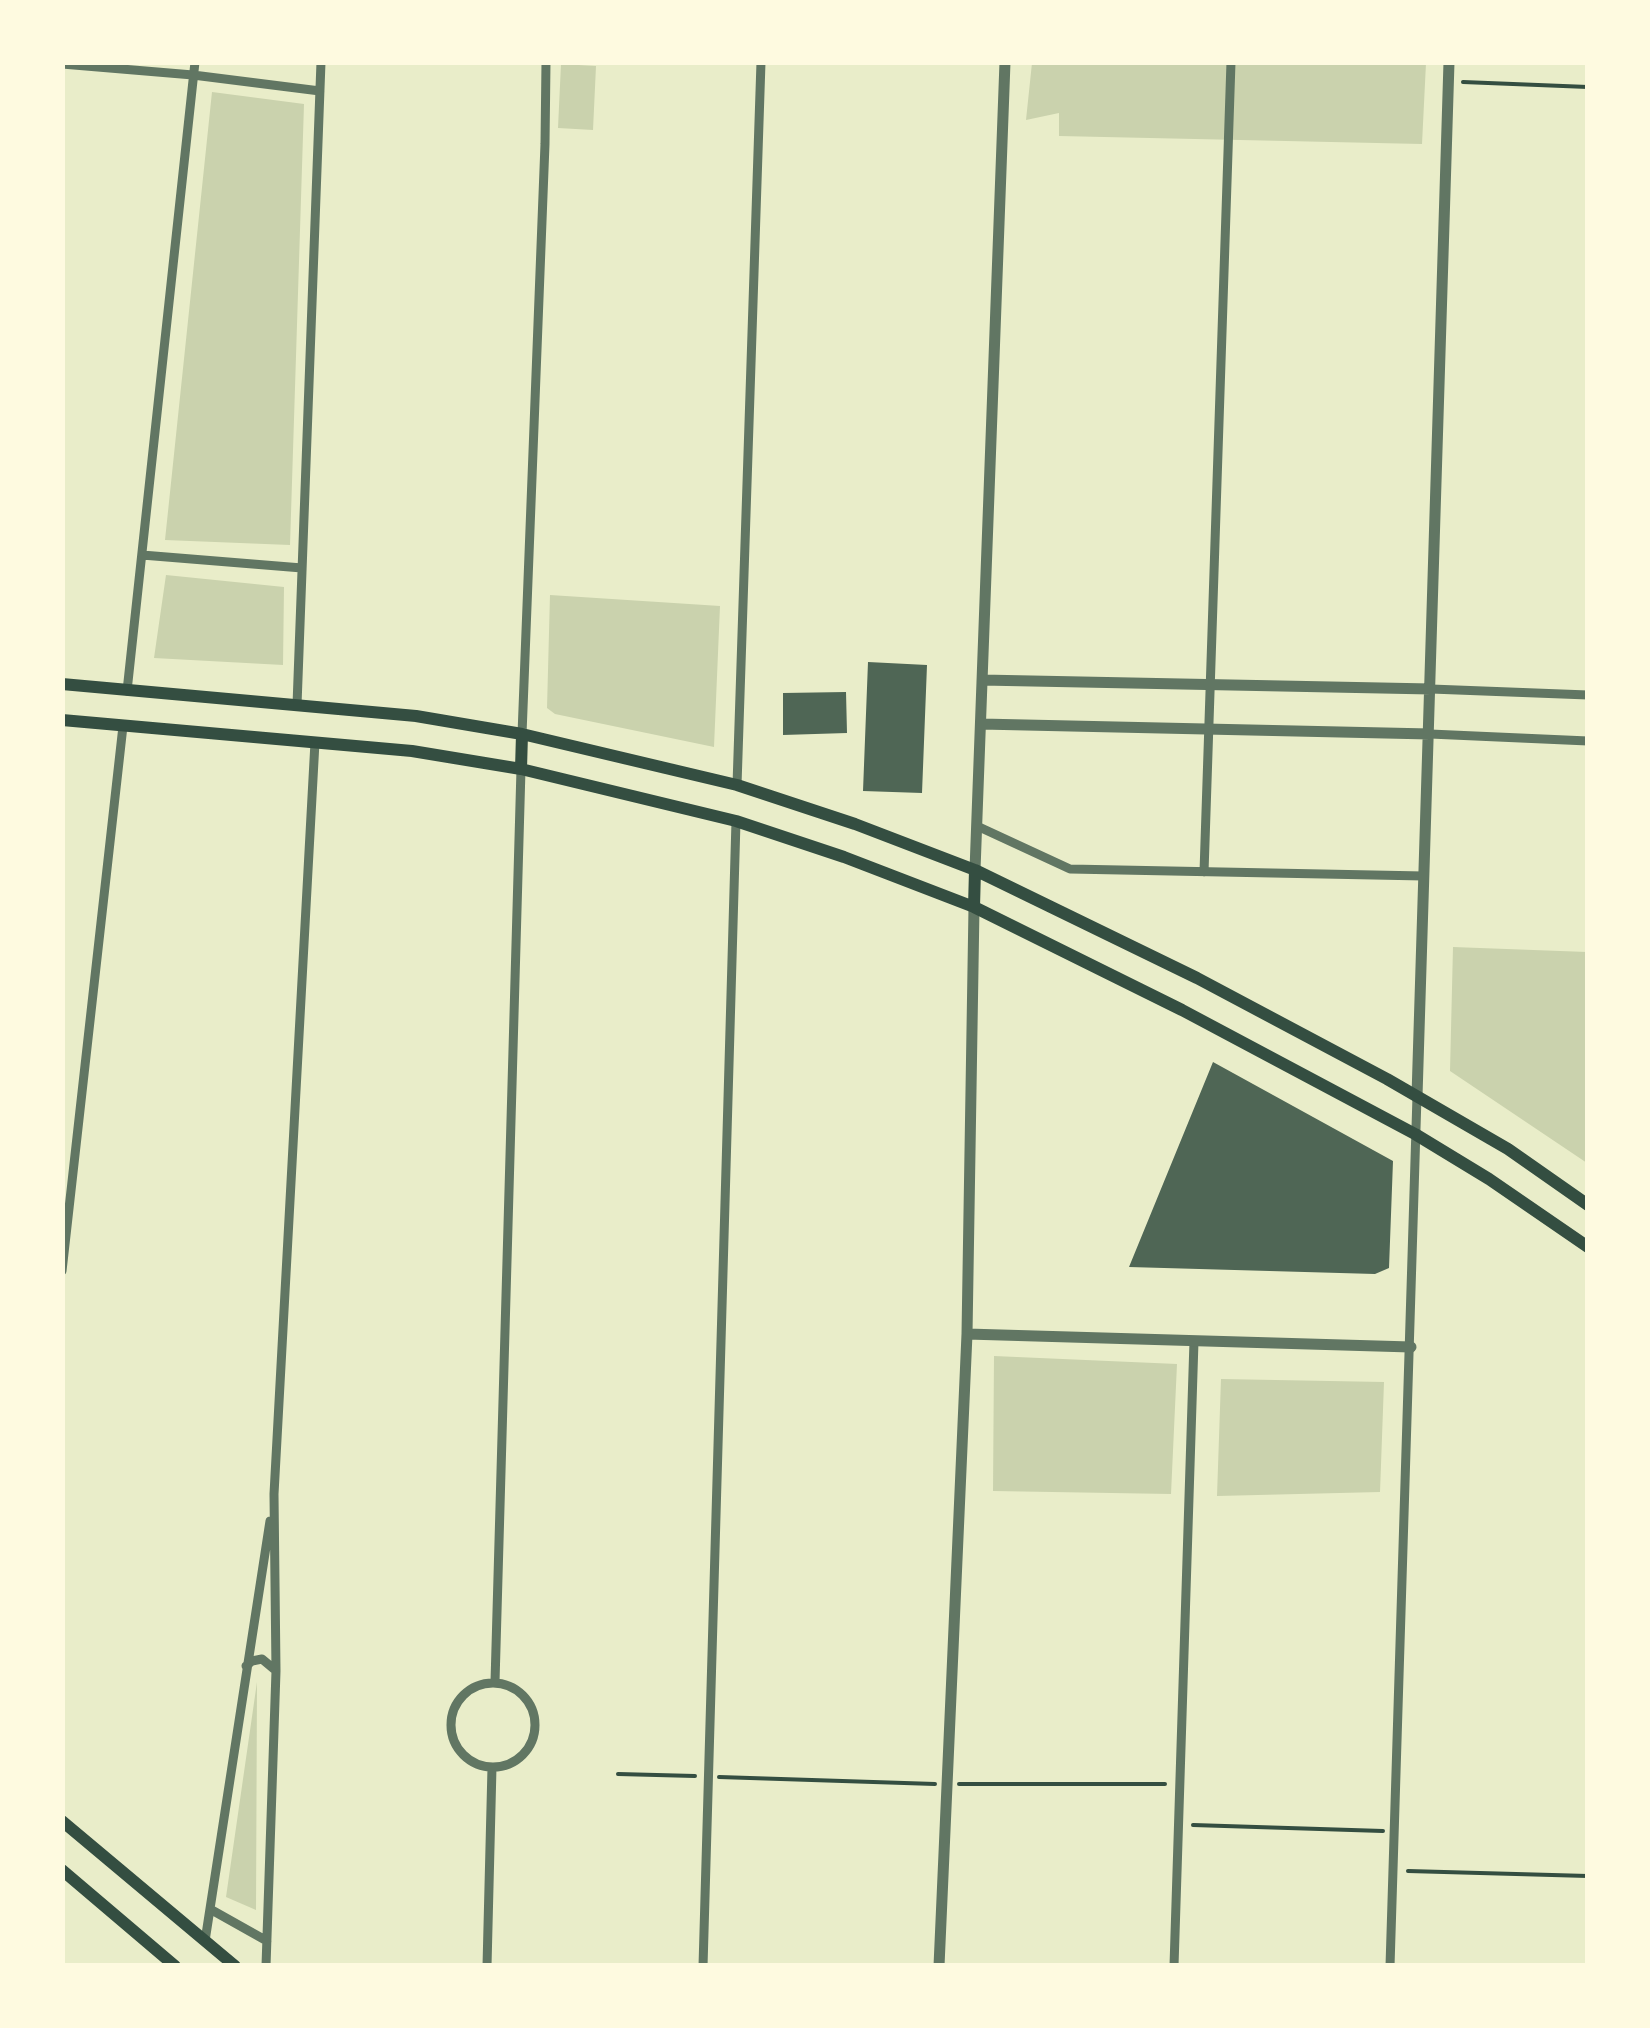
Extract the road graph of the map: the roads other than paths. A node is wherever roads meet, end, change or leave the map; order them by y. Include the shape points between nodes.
1 (195, 62) edge
2 (321, 62) edge
3 (546, 62) edge
4 (761, 62) edge
5 (1005, 62) edge
6 (1232, 62) edge
7 (1448, 62) edge
8 (62, 64) edge
9 (194, 74) junction
10 (320, 91) junction
11 (142, 555) junction
12 (302, 568) junction
13 (982, 680) junction
14 (62, 684) edge
15 (1211, 684) junction
16 (1431, 689) junction
17 (127, 691) junction
18 (1588, 694) edge
19 (297, 705) junction
20 (62, 720) edge
21 (980, 724) junction
22 (124, 726) junction
23 (1210, 729) junction
24 (522, 734) junction
25 (1430, 734) junction
26 (1588, 741) edge
27 (315, 742) junction
28 (521, 769) junction
29 (737, 785) junction
30 (736, 821) junction
31 (977, 826) junction
32 (976, 870) junction
33 (1204, 872) junction
34 (1424, 876) junction
35 (974, 907) junction
36 (1417, 1096) junction
37 (1415, 1134) junction
38 (1588, 1205) edge
39 (1588, 1247) edge
40 (62, 1271) edge
41 (966, 1334) junction
42 (1194, 1341) junction
43 (1410, 1348) junction
44 (274, 1494) junction
45 (246, 1667) junction
46 (276, 1671) junction
47 (495, 1682) junction
48 (492, 1768) junction
49 (62, 1821) edge
50 (62, 1870) edge
51 (210, 1909) junction
52 (206, 1941) junction
53 (267, 1942) junction
54 (174, 1965) edge
55 (235, 1966) edge
56 (266, 1966) edge
57 (487, 1966) edge
58 (704, 1966) edge
59 (939, 1966) edge
60 (1174, 1966) edge
61 (1390, 1966) edge

1 - 9 street
2 - 10 street
3 - 24 street
4 - 29 street
5 - 13 street
6 - 15 street
7 - 16 street
8 - 9 street
9 - 10 street
9 - 11 street
10 - 12 street
11 - 12 street
11 - 17 street
12 - 19 street
13 - 15 street
13 - 21 street
14 - 17 main road
15 - 16 street
15 - 23 street
16 - 18 street
16 - 25 street
17 - 19 main road
19 - 24 main road
20 - 22 main road
21 - 23 street
21 - 31 street
22 - 27 main road
22 - 40 street
23 - 25 street
23 - 33 street
24 - 28 main road
24 - 29 main road
25 - 26 street
25 - 34 street
27 - 28 main road
27 - 44 street
28 - 30 main road
28 - 47 street
29 - 32 main road
30 - 35 main road
30 - 58 street
31 - 32 street
31 - 33 street via 1070,869
32 - 35 main road
32 - 36 main road
33 - 34 street
34 - 36 street
35 - 37 main road
35 - 41 street
36 - 37 street
36 - 38 main road
37 - 39 main road
37 - 43 street
41 - 42 street
41 - 59 street
42 - 43 street
42 - 60 street
43 - 61 street
44 - 45 street
44 - 46 street
45 - 46 street via 262,1659
45 - 51 street
46 - 53 street
47 - 48 street via 524,1696 536,1726 523,1756
47 - 48 street via 464,1694 451,1724 462,1754
48 - 57 street
49 - 52 main road
50 - 54 main road
51 - 52 street
51 - 53 street
52 - 55 main road
53 - 56 street

